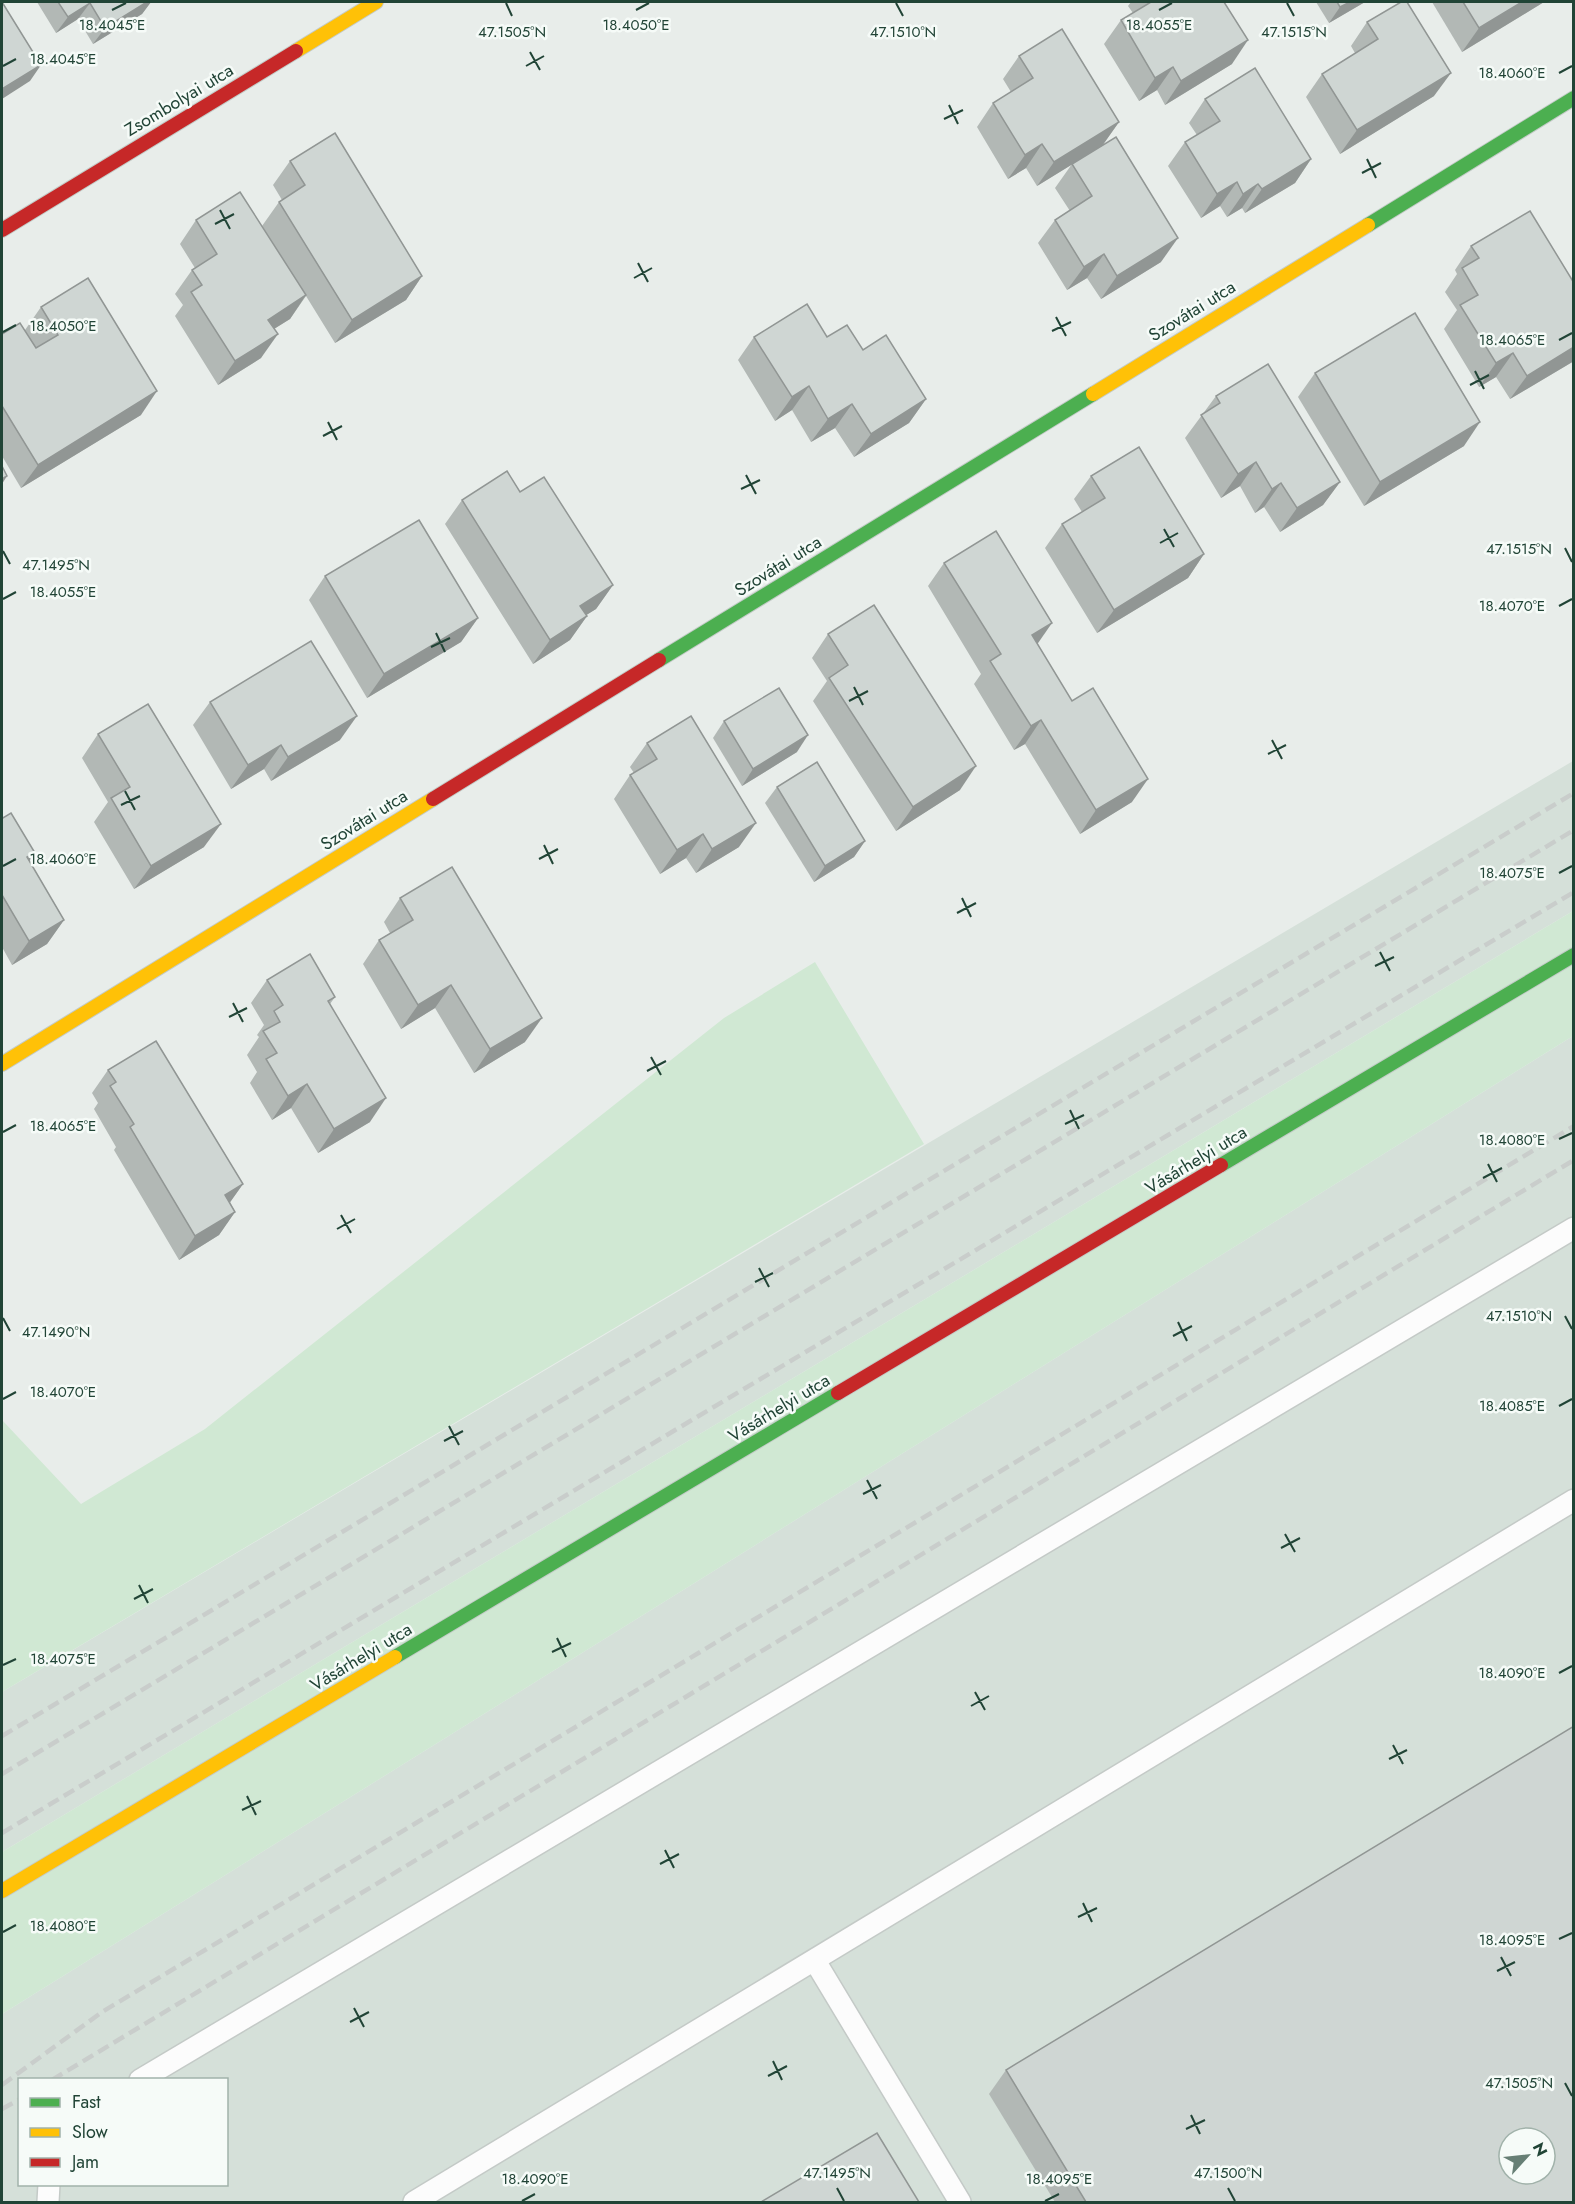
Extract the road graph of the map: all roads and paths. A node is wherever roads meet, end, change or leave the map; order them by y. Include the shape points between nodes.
1 (376, 2) edge
2 (1574, 98) edge
3 (2, 230) edge
4 (1574, 955) edge
5 (2, 1064) edge
6 (1574, 1228) edge
7 (1574, 1500) edge
8 (2, 1891) edge
9 (815, 1961) junction
10 (142, 2078) edge
11 (49, 2186) edge
12 (48, 2202) edge
13 (414, 2202) edge
14 (960, 2202) edge

1 - 3 street, Zsombolyai utca
2 - 5 street, Szovátai utca
4 - 8 street, Vásárhelyi utca
6 - 10 lane
7 - 9 lane
9 - 13 lane
9 - 14 lane
11 - 12 lane

